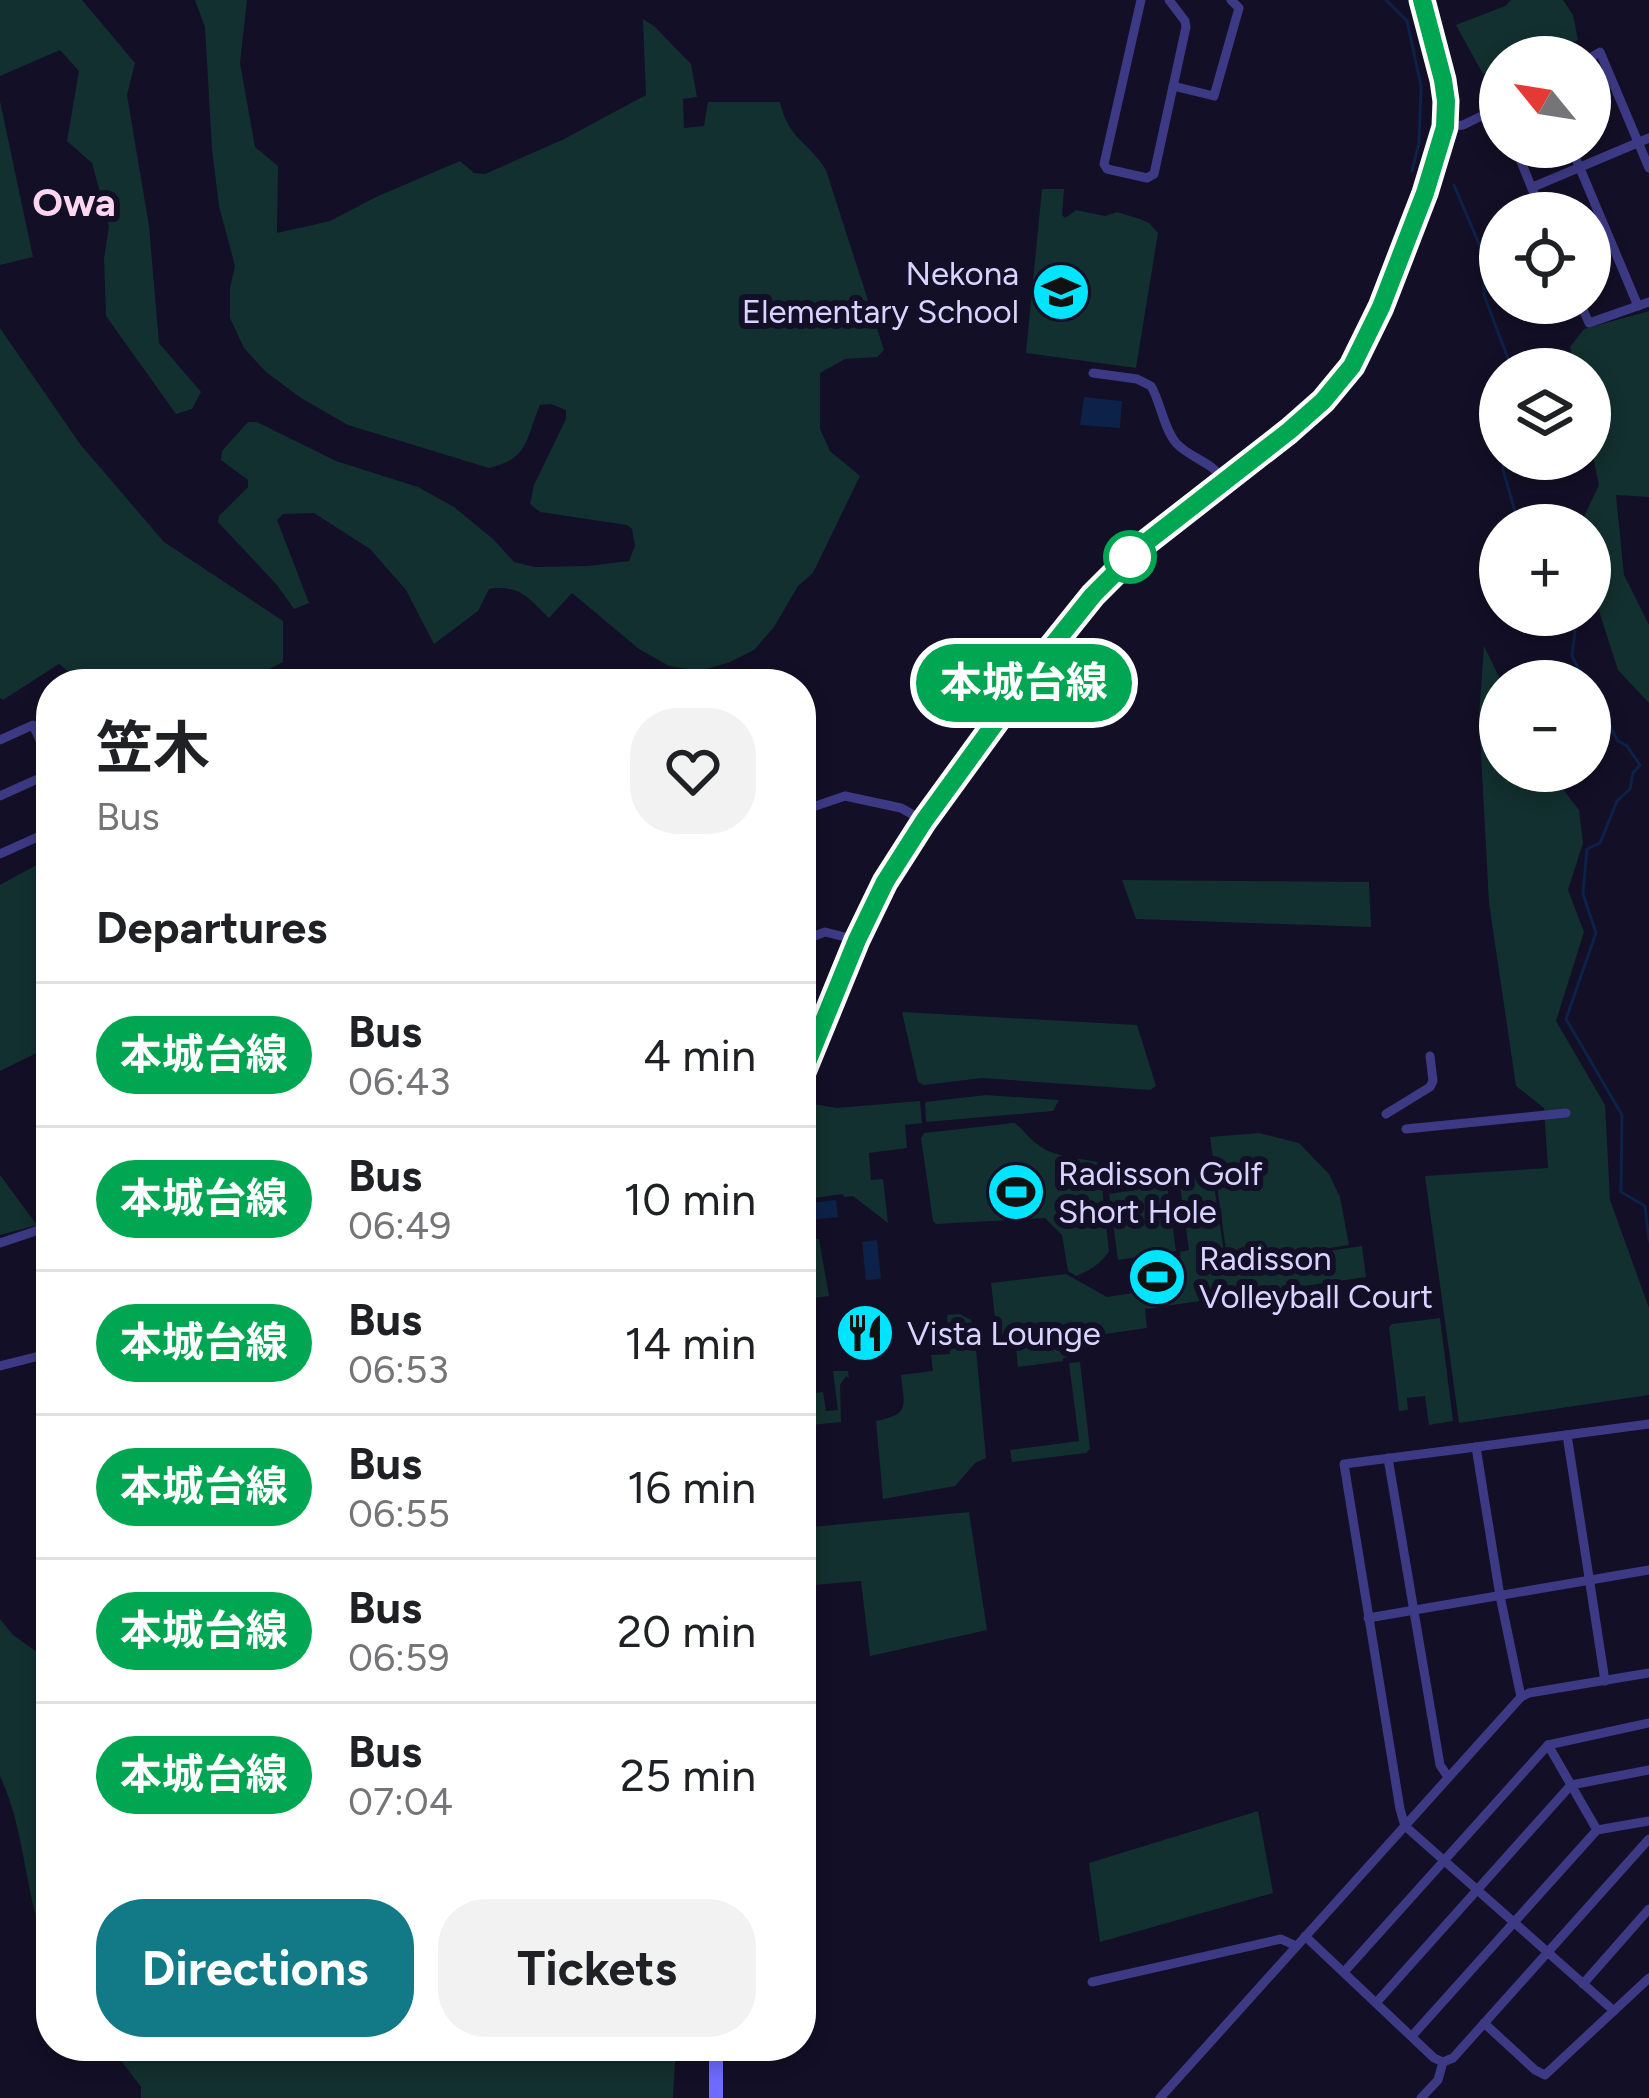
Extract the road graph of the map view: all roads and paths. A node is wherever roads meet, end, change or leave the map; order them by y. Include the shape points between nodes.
1 (1141, 0) edge
2 (1169, 0) edge
3 (1232, 0) edge
4 (1422, 0) edge
5 (1611, 74) edge
6 (1173, 86) junction
7 (1479, 117) edge
8 (1445, 127) junction
9 (1644, 141) edge
10 (1611, 154) edge
11 (1524, 168) edge
12 (1577, 168) edge
13 (1579, 168) edge
14 (1649, 168) edge
15 (1533, 187) junction
16 (1535, 192) edge
17 (1643, 304) edge
18 (1611, 315) edge
19 (1093, 373) dead end
20 (1225, 480) junction
21 (36, 734) edge
22 (0, 740) edge
23 (36, 777) edge
24 (0, 796) edge
25 (816, 807) edge
26 (924, 821) junction
27 (36, 838) edge
28 (0, 854) edge
29 (816, 935) edge
30 (857, 940) junction
31 (816, 1040) edge
32 (1430, 1057) dead end
33 (1565, 1113) dead end
34 (1386, 1114) dead end
35 (1406, 1130) dead end
36 (36, 1231) edge
37 (0, 1243) edge
38 (36, 1357) edge
39 (0, 1366) edge
40 (1649, 1424) edge
41 (1567, 1436) junction
42 (1476, 1448) junction
43 (1388, 1458) junction
44 (1649, 1570) edge
45 (1590, 1581) junction
46 (1500, 1596) junction
47 (1413, 1611) junction
48 (1368, 1618) junction
49 (1649, 1673) edge
50 (1605, 1681) junction
51 (1521, 1697) junction
52 (1649, 1723) edge
53 (1548, 1745) junction
54 (1649, 1770) edge
55 (1448, 1778) junction
56 (1571, 1785) junction
57 (1649, 1821) edge
58 (1405, 1826) junction
59 (1597, 1829) junction
60 (1649, 1839) edge
61 (1442, 1859) junction
62 (1479, 1890) junction
63 (1649, 1909) edge
64 (1515, 1921) junction
65 (1305, 1936) junction
66 (1296, 1946) junction
67 (1548, 1952) junction
68 (1344, 1972) junction
69 (1649, 1978) edge
70 (1092, 1982) dead end
71 (1583, 1984) junction
72 (1376, 2003) junction
73 (1614, 2011) junction
74 (1484, 2023) junction
75 (1412, 2036) junction
76 (716, 2061) edge
77 (1443, 2062) junction
78 (716, 2098) edge
79 (1160, 2098) edge
80 (1421, 2098) edge

1 - 6 street via 1107,170 1154,174
2 - 6 street via 1186,27
3 - 6 street via 1239,8 1214,96
4 - 8 main road via 1443,80
5 - 9 street
7 - 8 street
8 - 20 main road via 1352,366 1311,413
9 - 10 street
9 - 14 street
11 - 15 street
12 - 15 street
13 - 17 street
15 - 16 street
17 - 18 street
19 - 20 street via 1151,386 1178,445
20 - 26 main road via 1093,595
21 - 22 street via 32,725
23 - 24 street
25 - 26 street via 845,796
26 - 30 main road
27 - 28 street
29 - 30 street
30 - 31 main road
32 - 34 street via 1430,1087
33 - 35 street
36 - 37 street
38 - 39 street
40 - 41 street
41 - 42 street
41 - 45 street
42 - 43 street
42 - 46 street
43 - 47 street
43 - 48 street via 1344,1464
44 - 45 street
45 - 46 street
45 - 50 street
46 - 47 street
46 - 51 street
47 - 48 street
47 - 55 street
48 - 58 street
49 - 50 street
50 - 51 street
51 - 55 street
52 - 53 street
53 - 56 street
53 - 61 street
54 - 56 street
55 - 58 street
56 - 59 street
56 - 62 street
57 - 59 street
58 - 61 street
58 - 65 street
59 - 64 street
60 - 67 street
61 - 62 street
61 - 68 street
62 - 64 street
62 - 72 street
63 - 71 street
64 - 67 street
64 - 75 street
65 - 66 street
65 - 68 street
66 - 70 street via 1281,1939
66 - 79 street
67 - 71 street
67 - 74 street
68 - 72 street
69 - 73 street
71 - 73 street
72 - 75 street
73 - 74 street via 1544,2075
74 - 77 street
75 - 77 street
76 - 78 main road
77 - 80 street

